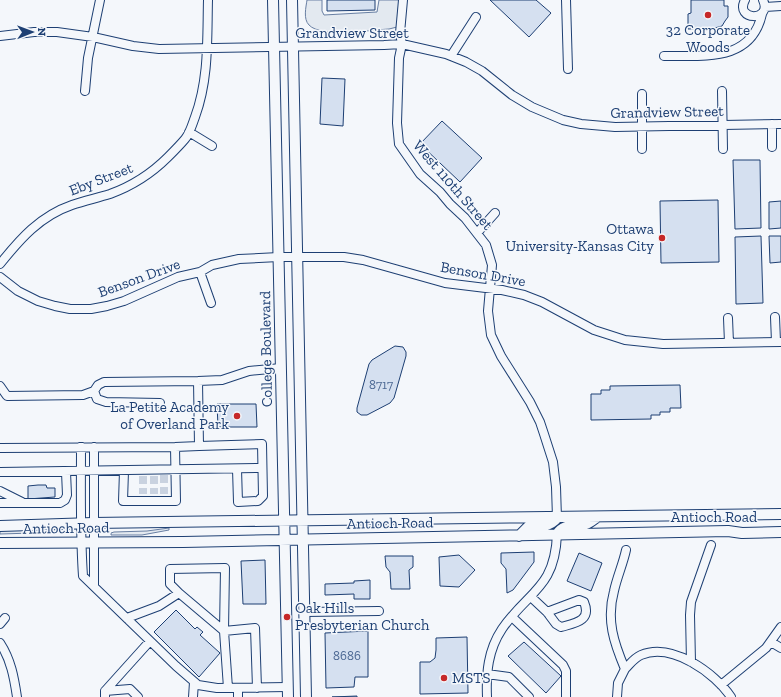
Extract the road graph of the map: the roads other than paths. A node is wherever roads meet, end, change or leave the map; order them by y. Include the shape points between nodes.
1 (100, 0) edge
2 (208, 0) edge
3 (273, 0) edge
4 (292, 0) edge
5 (403, 0) edge
6 (566, 0) edge
7 (745, 0) edge
8 (781, 6) edge
9 (763, 7) edge
10 (476, 17) dead end
11 (0, 36) edge
12 (93, 37) junction
13 (402, 44) junction
14 (293, 46) junction
15 (274, 47) junction
16 (207, 48) junction
17 (451, 56) junction
18 (664, 56) dead end
19 (568, 69) dead end
20 (85, 91) dead end
21 (722, 91) dead end
22 (642, 94) dead end
23 (772, 124) junction
24 (781, 124) edge
25 (722, 125) junction
26 (641, 126) junction
27 (189, 132) junction
28 (212, 146) dead end
29 (772, 147) dead end
30 (723, 149) dead end
31 (642, 150) dead end
32 (495, 213) dead end
33 (477, 233) junction
34 (297, 256) junction
35 (279, 257) junction
36 (0, 264) edge
37 (200, 272) junction
38 (0, 277) edge
39 (489, 288) junction
40 (211, 303) dead end
41 (775, 317) dead end
42 (728, 318) dead end
43 (778, 342) edge
44 (729, 343) junction
45 (281, 368) junction
46 (198, 381) junction
47 (0, 386) edge
48 (94, 391) junction
49 (160, 402) dead end
50 (199, 446) junction
51 (80, 447) junction
52 (0, 448) edge
53 (94, 448) junction
54 (176, 448) junction
55 (262, 468) junction
56 (237, 469) junction
57 (176, 470) junction
58 (93, 471) junction
59 (124, 471) junction
60 (0, 472) edge
61 (66, 472) junction
62 (81, 472) junction
63 (0, 490) edge
64 (0, 503) edge
65 (24, 503) junction
66 (781, 514) edge
67 (597, 517) junction
68 (557, 518) junction
69 (303, 520) junction
70 (284, 521) junction
71 (93, 523) junction
72 (80, 524) junction
73 (0, 526) edge
74 (781, 532) edge
75 (557, 534) junction
76 (519, 536) junction
77 (284, 540) junction
78 (303, 540) junction
79 (0, 543) edge
80 (81, 543) junction
81 (94, 543) junction
82 (712, 545) dead end
83 (626, 550) dead end
84 (94, 586) junction
85 (179, 593) junction
86 (531, 597) junction
87 (379, 611) dead end
88 (304, 612) junction
89 (547, 612) junction
90 (127, 618) junction
91 (512, 618) junction
92 (781, 627) edge
93 (224, 631) junction
94 (150, 641) junction
95 (771, 642) junction
96 (0, 643) edge
97 (781, 648) edge
98 (692, 662) junction
99 (625, 669) junction
100 (487, 674) junction
101 (194, 682) junction
102 (721, 685) junction
103 (228, 688) junction
104 (238, 688) junction
105 (257, 688) junction
106 (288, 692) edge
107 (105, 694) edge
108 (17, 697) edge
109 (138, 697) edge
110 (193, 697) edge
111 (238, 697) edge
112 (306, 697) edge
113 (486, 697) edge
114 (529, 697) edge
115 (566, 697) edge
116 (617, 697) edge
117 (731, 697) edge

1 - 12 street
2 - 16 street, Eby Street
3 - 15 main road, College Boulevard
4 - 14 main road
5 - 13 street, West 110th Street via 400,33
6 - 19 street
7 - 9 street via 743,6 747,14 754,17
8 - 9 street
9 - 18 street via 760,24 752,38 739,48 719,55
10 - 17 street
11 - 12 street, Grandview Street via 57,32
12 - 16 street, Grandview Street via 152,48
12 - 20 street
13 - 14 street, Grandview Street
13 - 17 street, Grandview Street
13 - 33 street, West 110th Street via 399,58 397,123 399,144 420,174
14 - 15 street, Grandview Street
14 - 34 main road
15 - 16 street, Grandview Street
15 - 35 main road, College Boulevard
16 - 27 street, Eby Street via 204,88
17 - 26 street, Grandview Street via 482,71 512,95 546,114 581,124
21 - 25 street
22 - 26 street
23 - 24 street, Grandview Street
23 - 25 street, Grandview Street
23 - 29 street
25 - 26 street, Grandview Street
25 - 30 street
26 - 31 street
27 - 28 street
27 - 36 street, Eby Street via 185,140 144,178 109,194 58,211 42,220 19,241
32 - 33 street
33 - 39 street, West 110th Street via 486,245 492,265
34 - 35 street, Benson Drive
34 - 39 street, Benson Drive via 330,256 362,260 444,283
34 - 69 main road
35 - 37 street, Benson Drive via 239,259 212,265
35 - 45 main road, College Boulevard
37 - 38 street, Benson Drive via 178,277 124,301 90,309 70,309 42,302 18,291
37 - 40 street, Benson Drive
39 - 44 street, Benson Drive via 511,291 536,299 594,330 625,340 663,344
39 - 68 street, West 110th Street via 491,335 530,402 548,444 553,462
41 - 43 street
42 - 44 street
43 - 44 street, Benson Drive
45 - 46 street via 249,371 222,380
45 - 70 main road, College Boulevard
46 - 48 street via 104,382
46 - 50 street
47 - 48 street via 7,396 83,395
48 - 49 street via 97,399 106,402
50 - 54 street
50 - 55 street via 262,444
51 - 52 street
51 - 53 street
51 - 62 street
53 - 54 street
53 - 58 street
54 - 57 street
55 - 56 street
55 - 56 street via 263,496 258,501 238,502
56 - 57 street
57 - 59 street via 164,473
57 - 59 street via 176,501 164,498 124,501
58 - 59 street
58 - 62 street
58 - 71 street
60 - 61 street
61 - 62 street
61 - 65 street via 66,500 60,503
62 - 72 street
63 - 65 street
64 - 65 street
66 - 67 main road, Antioch Road
67 - 68 main road, Antioch Road
67 - 75 main road via 588,524 564,527
68 - 69 main road, Antioch Road
68 - 76 main road via 545,526 528,527
69 - 70 main road, Antioch Road
69 - 78 main road
70 - 71 main road, Antioch Road
70 - 77 main road, College Boulevard
71 - 72 main road, Antioch Road
71 - 81 street
72 - 73 main road, Antioch Road
72 - 80 street
74 - 75 main road, Antioch Road
75 - 76 main road, Antioch Road
75 - 86 street via 552,567 542,585
76 - 78 main road, Antioch Road
77 - 78 main road, Antioch Road
77 - 81 main road, Antioch Road
77 - 106 main road, College Boulevard
78 - 88 main road
79 - 80 main road, Antioch Road
80 - 81 main road, Antioch Road
80 - 84 street via 83,576
81 - 84 street
82 - 98 street via 691,602
83 - 99 street via 611,610 612,637
84 - 90 street
85 - 90 street via 159,606
85 - 93 street
85 - 93 street via 170,584 170,569 225,568
86 - 89 street
86 - 91 street
87 - 88 street
88 - 112 main road
89 - 89 street via 561,627 582,620 586,615 586,607 584,602 579,600
90 - 94 street
91 - 100 street via 494,644
91 - 115 street via 563,665 566,671
92 - 95 street
93 - 103 street
93 - 105 street via 255,628
94 - 101 street
94 - 107 street
95 - 97 street
95 - 102 street via 758,656
96 - 108 street via 10,662
98 - 99 street via 669,653 650,652 634,659
98 - 102 street
99 - 116 street via 618,683
100 - 113 street
100 - 114 street via 509,677
101 - 103 street via 204,686
101 - 110 street
102 - 117 street
103 - 104 street
104 - 105 street
104 - 111 street
105 - 106 street
107 - 109 street via 130,689

